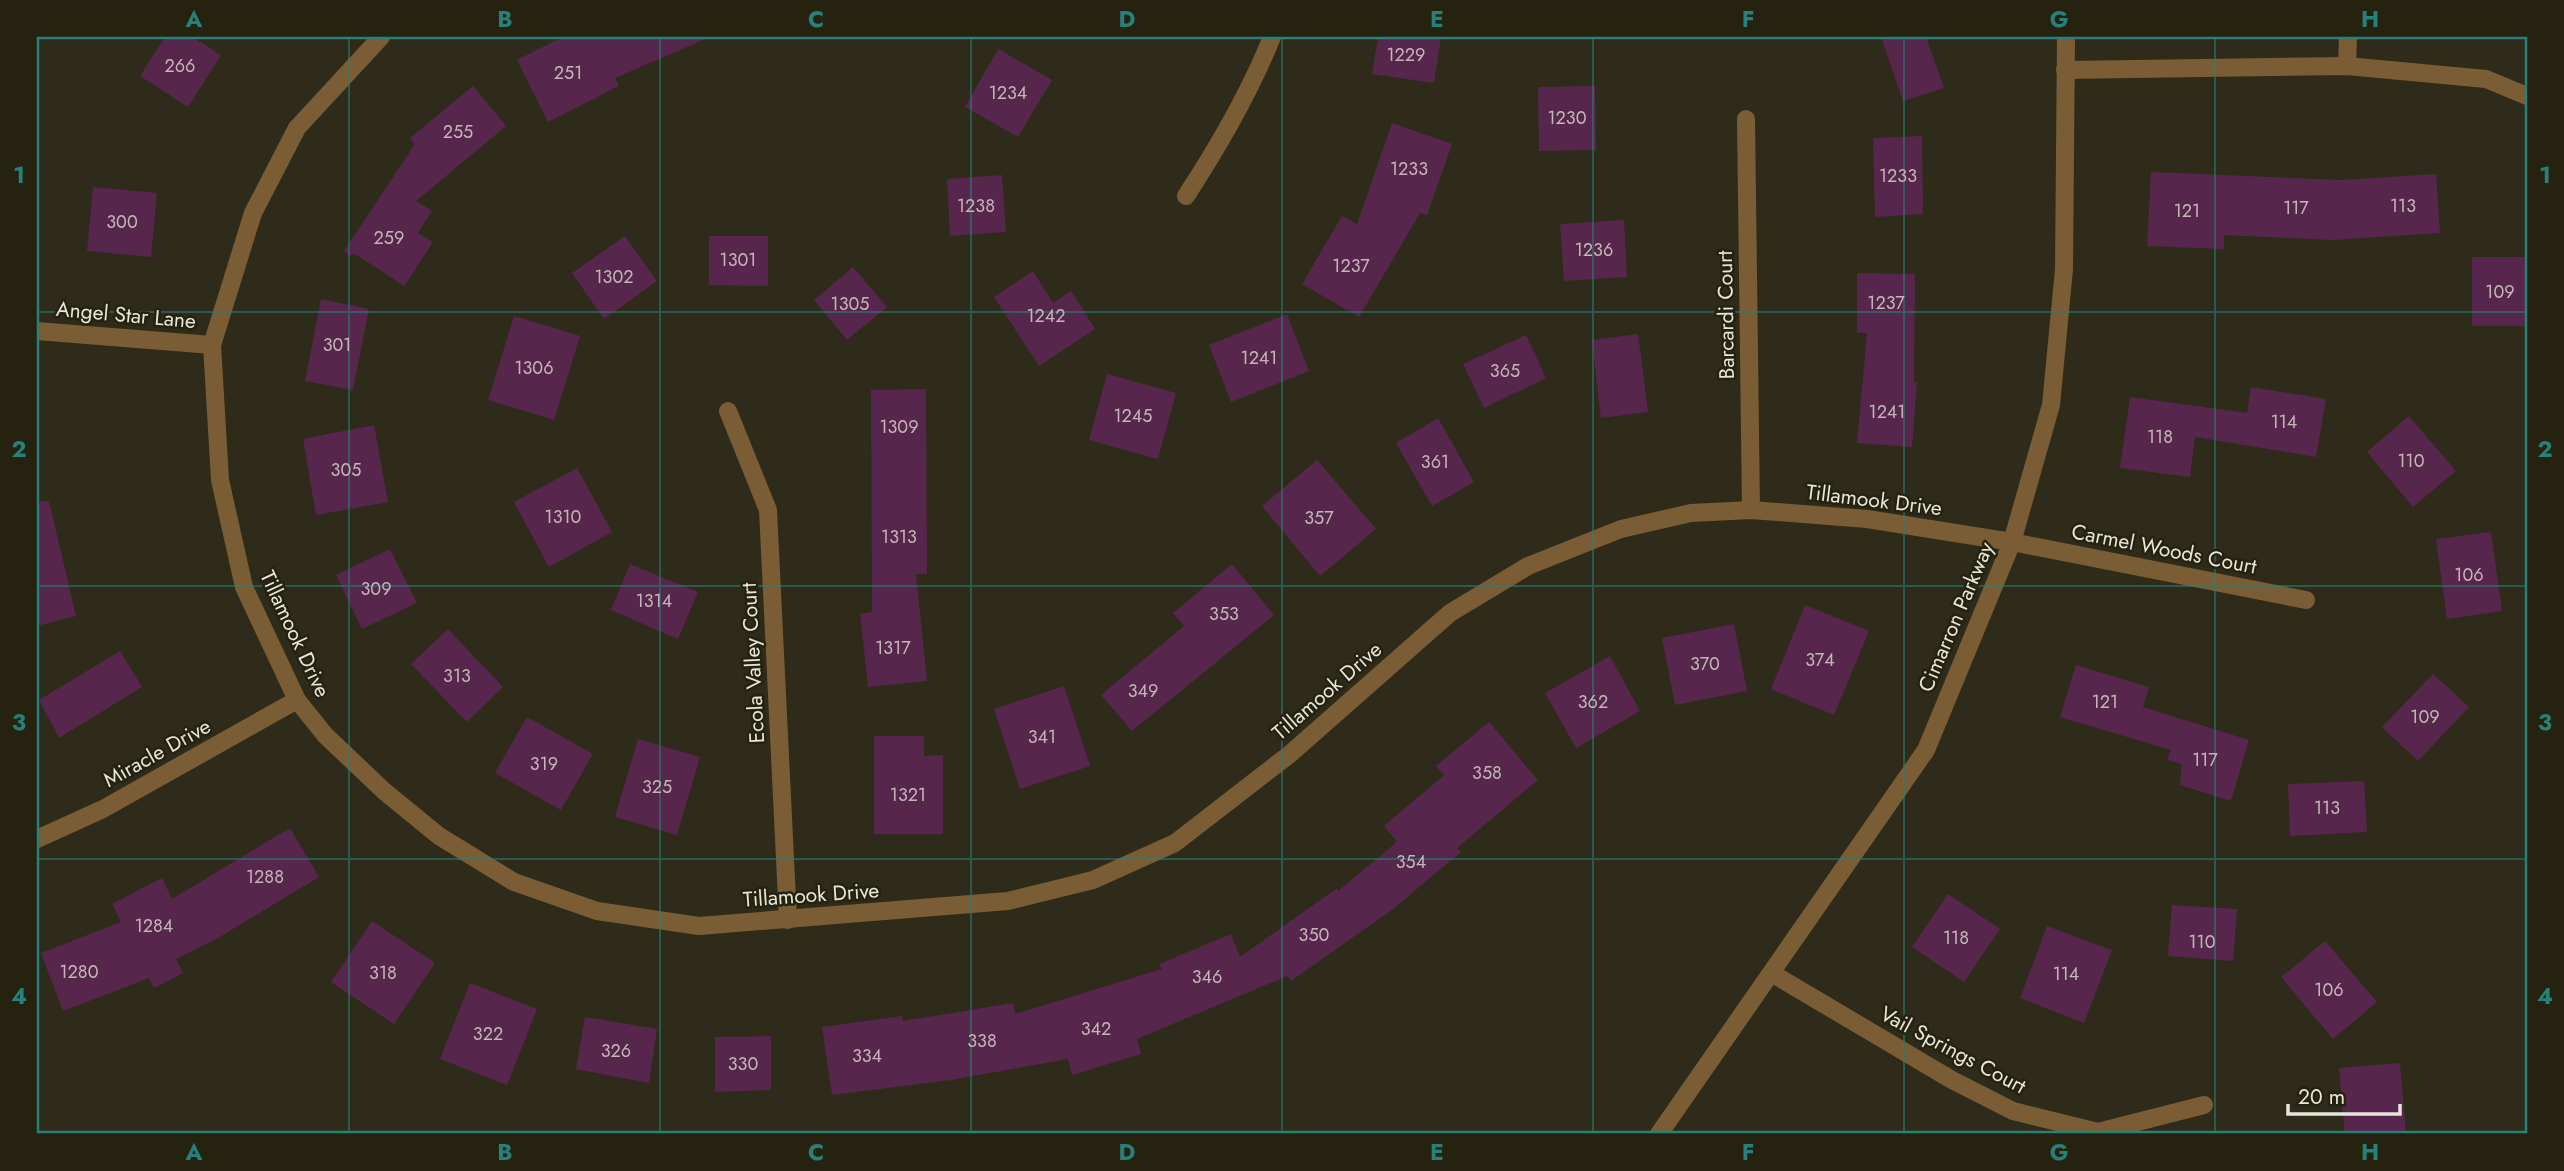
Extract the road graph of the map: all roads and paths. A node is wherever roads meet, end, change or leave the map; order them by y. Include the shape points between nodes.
1 (381, 37) edge
2 (1272, 37) edge
3 (2066, 37) edge
4 (2348, 37) edge
5 (2347, 66) junction
6 (2065, 70) junction
7 (2527, 96) edge
8 (1746, 119) dead end
9 (1186, 196) dead end
10 (37, 331) edge
11 (212, 345) junction
12 (728, 411) dead end
13 (1751, 510) junction
14 (2012, 542) junction
15 (2306, 600) dead end
16 (297, 701) junction
17 (37, 839) edge
18 (788, 920) junction
19 (1773, 974) junction
20 (2204, 1105) dead end
21 (1658, 1134) edge

1 - 11 street, Tillamook Drive via 297,128 253,213
2 - 9 street via 1251,89
3 - 6 street, Cimarron Parkway
4 - 5 street
5 - 6 street
5 - 7 street via 2486,79
6 - 14 street, Cimarron Parkway via 2064,269 2051,405
8 - 13 street, Barcardi Court
10 - 11 street, Angel Star Lane
11 - 16 street, Tillamook Drive via 220,480 244,587
12 - 18 street, Ecola Valley Court via 768,510
13 - 14 street, Tillamook Drive via 1867,519
13 - 18 street, Tillamook Drive via 1691,513 1621,529 1528,566 1450,613 1290,754 1175,843 1093,880 1008,901
14 - 15 street, Carmel Woods Court
14 - 19 street, Cimarron Parkway via 1926,750
16 - 17 street, Miracle Drive via 103,809
16 - 18 street, Tillamook Drive via 384,791 439,836 514,883 597,911 687,924
19 - 20 street, Vail Springs Court via 2013,1111 2098,1132
19 - 21 street, Cimarron Parkway

